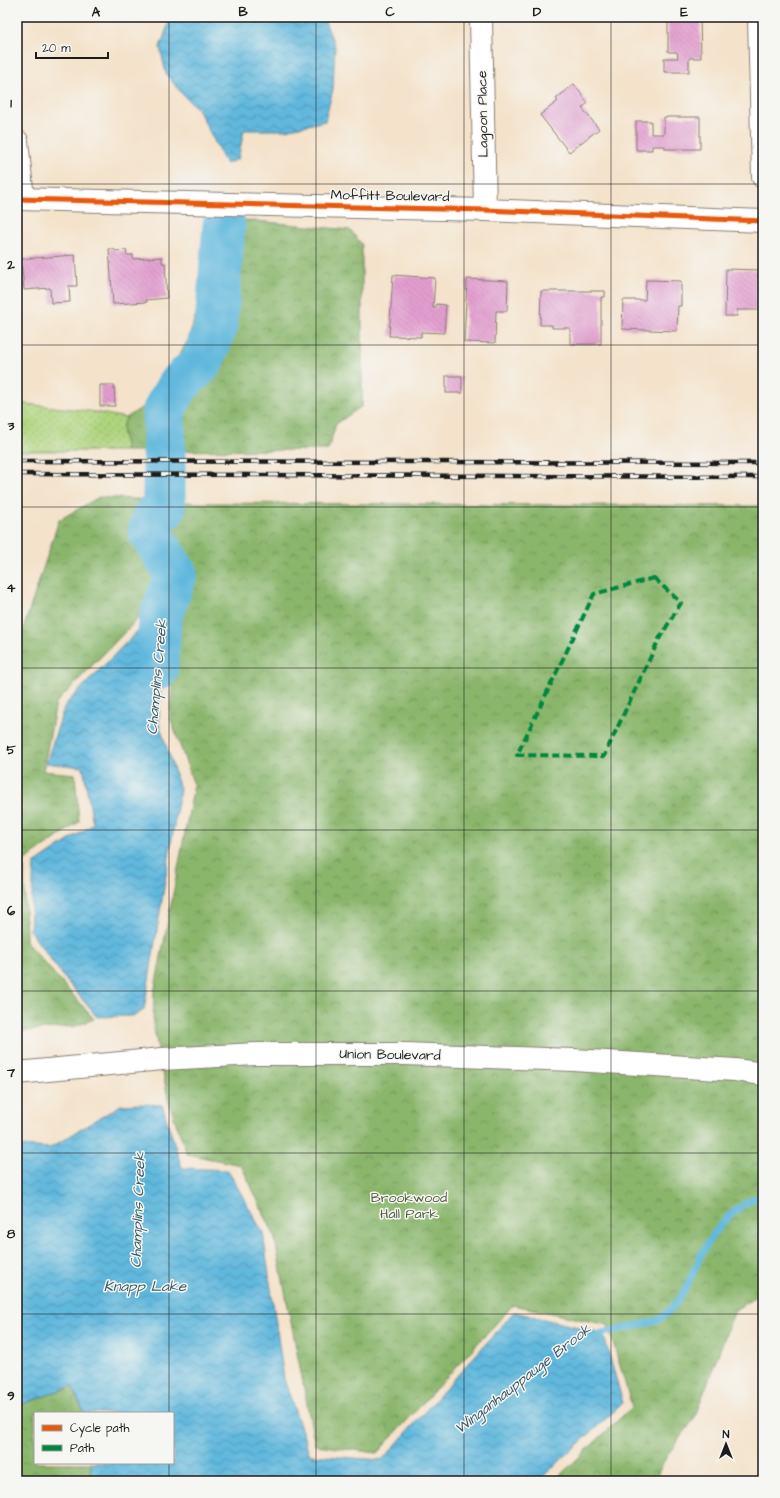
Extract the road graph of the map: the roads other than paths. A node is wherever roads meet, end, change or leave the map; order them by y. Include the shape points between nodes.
1 (481, 17) edge
2 (759, 17) edge
3 (17, 141) edge
4 (763, 177) edge
5 (20, 199) edge
6 (485, 210) junction
7 (763, 221) edge
8 (17, 1073) edge
9 (763, 1074) edge

1 - 6 street, Lagoon Place
2 - 4 street
3 - 5 street
5 - 6 street, Moffitt Boulevard
6 - 7 street, Moffitt Boulevard
8 - 9 street, Union Boulevard via 162,1059 271,1054 404,1054 574,1060

